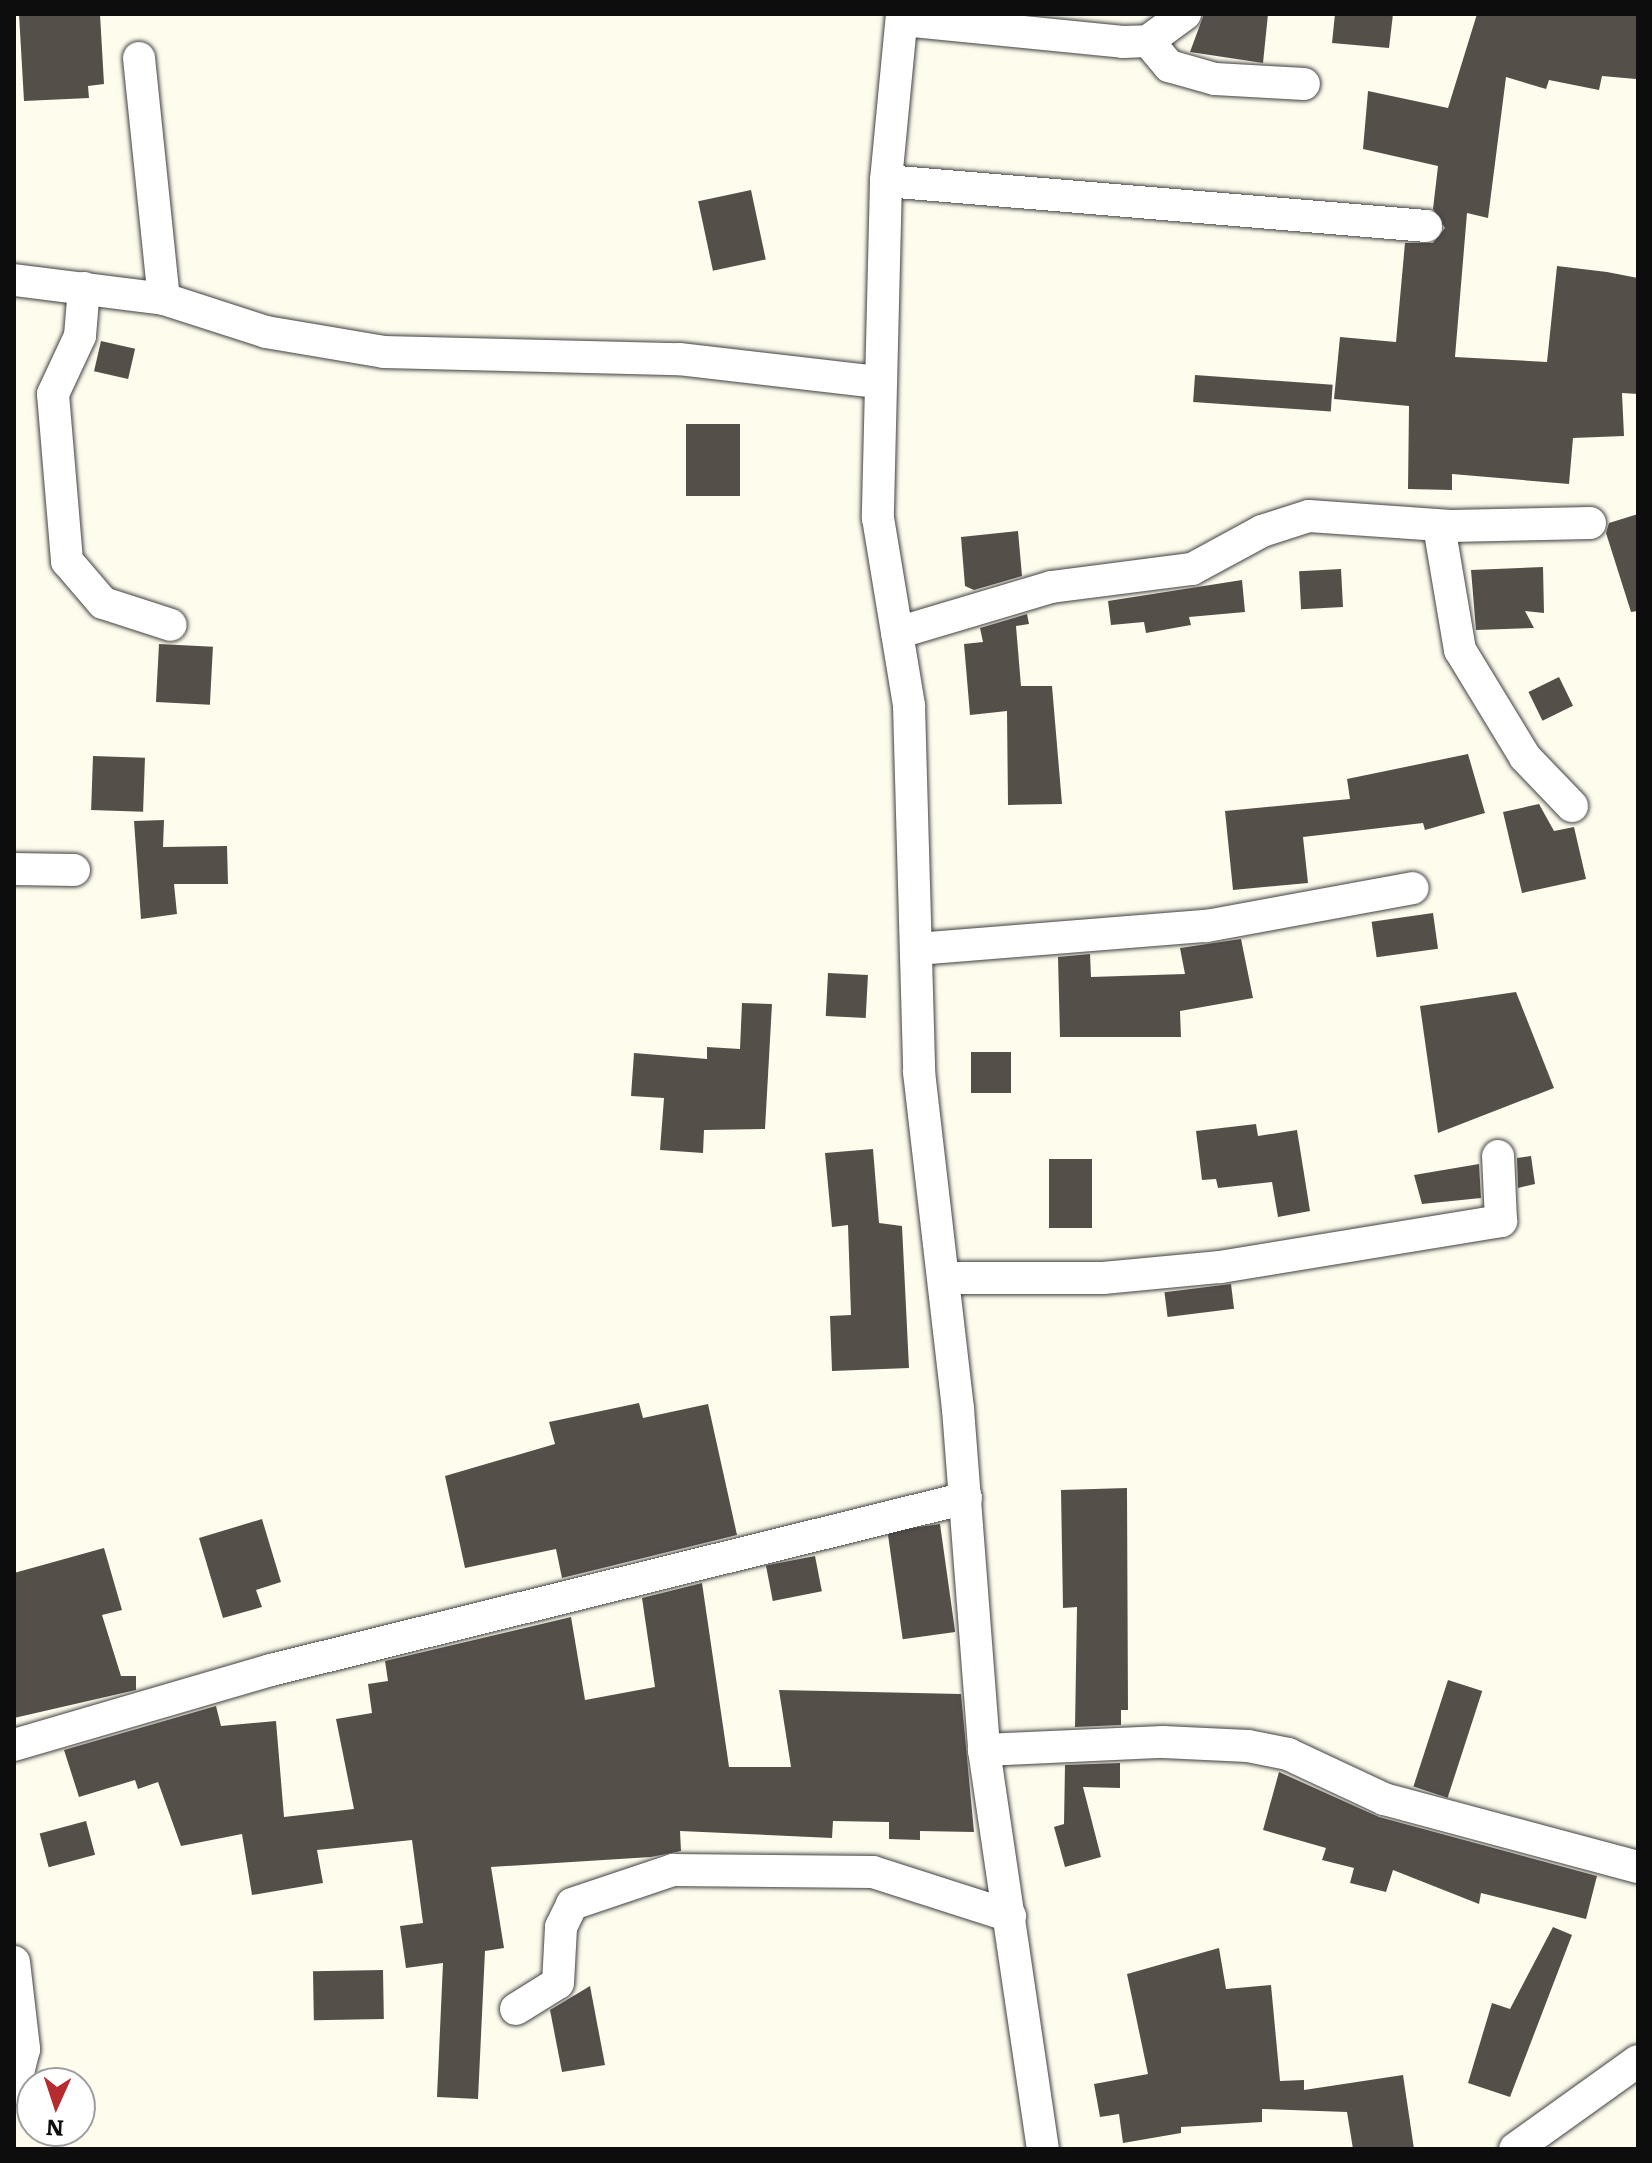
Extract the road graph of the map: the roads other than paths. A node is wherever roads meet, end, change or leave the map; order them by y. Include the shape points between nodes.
1 (1185, 14) edge
2 (902, 17) edge
3 (1148, 41) junction
4 (139, 58) dead end
5 (1304, 84) dead end
6 (886, 181) junction
7 (1426, 226) dead end
8 (14, 280) edge
9 (84, 288) junction
10 (164, 299) junction
11 (878, 382) junction
12 (1590, 523) dead end
13 (1439, 526) junction
14 (171, 625) dead end
15 (897, 633) junction
16 (1572, 806) dead end
17 (14, 869) edge
18 (74, 870) dead end
19 (1413, 888) dead end
20 (917, 949) junction
21 (1498, 1156) dead end
22 (944, 1278) junction
23 (966, 1498) junction
24 (14, 1745) edge
25 (984, 1750) junction
26 (1638, 1867) edge
27 (1010, 1916) junction
28 (14, 1962) edge
29 (516, 2009) dead end
30 (1638, 2061) edge
31 (14, 2089) edge
32 (1043, 2149) edge
33 (1515, 2149) edge

1 - 3 street
2 - 3 street
2 - 6 street
3 - 5 street via 1169,66 1200,75
4 - 10 street
6 - 7 street
6 - 11 street
8 - 9 street
9 - 10 street
9 - 14 street via 80,336 53,394 67,561 103,603
10 - 11 street via 266,332 384,352 679,359
11 - 15 street via 878,518
12 - 13 street
13 - 15 street via 1309,516 1262,531 1192,569 1051,587
13 - 16 street via 1460,650 1525,757
15 - 20 street via 909,706
17 - 18 street
19 - 20 street via 1206,926
20 - 22 street via 919,1072
21 - 22 street via 1501,1221 1220,1267 1103,1278
22 - 23 street
23 - 24 street via 271,1670
23 - 25 street
25 - 26 street via 1163,1742 1248,1746 1288,1754 1384,1799
25 - 27 street
27 - 29 street via 873,1872 673,1870 572,1904 561,1927 558,1983
27 - 32 street
28 - 31 street via 24,2049
30 - 33 street

